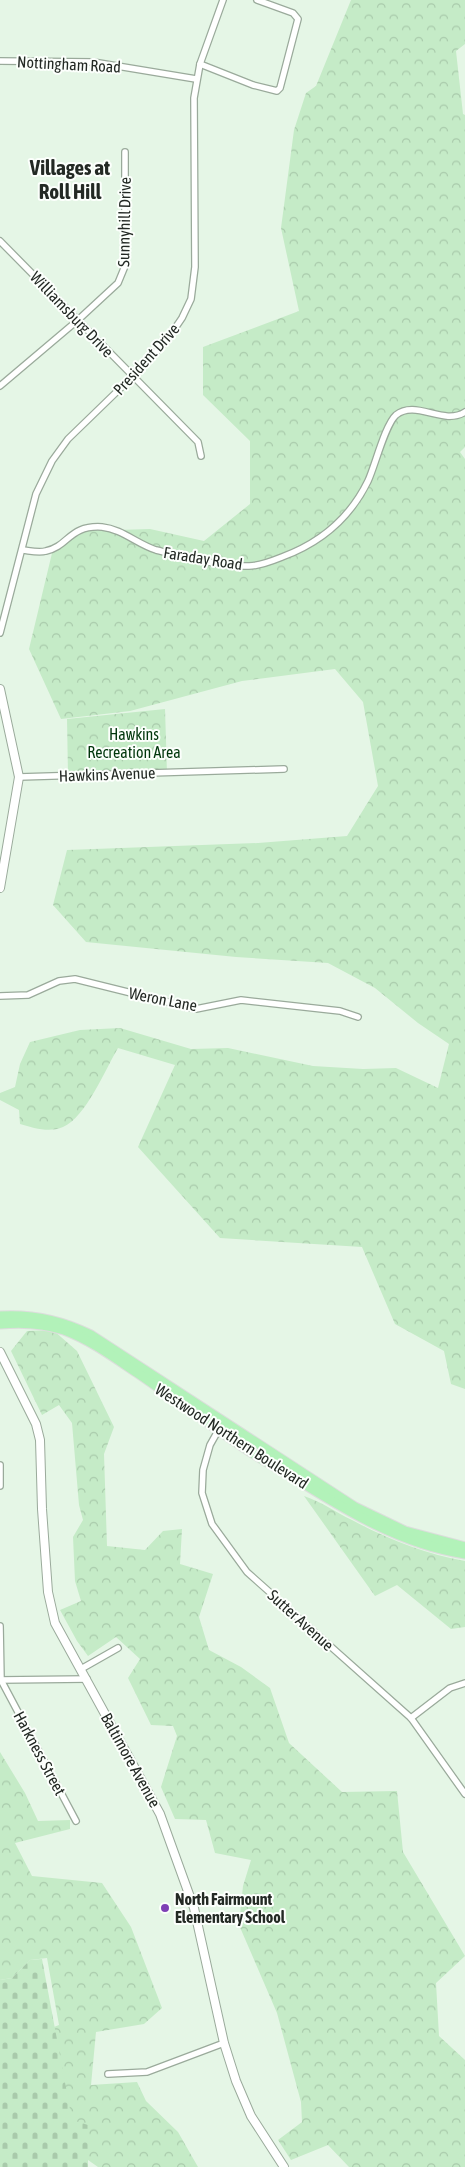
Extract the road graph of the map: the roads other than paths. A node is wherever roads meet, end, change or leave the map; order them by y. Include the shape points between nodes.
1 (223, 0) edge
2 (257, 0) edge
3 (0, 61) edge
4 (200, 64) junction
5 (196, 79) junction
6 (125, 152) dead end
7 (0, 241) edge
8 (78, 320) junction
9 (133, 376) junction
10 (0, 386) edge
11 (465, 412) edge
12 (201, 456) dead end
13 (23, 550) junction
14 (0, 633) edge
15 (0, 689) edge
16 (284, 769) dead end
17 (19, 777) junction
18 (5, 841) edge
19 (0, 888) edge
20 (0, 996) edge
21 (358, 1017) dead end
22 (0, 1316) edge
23 (0, 1324) edge
24 (0, 1352) edge
25 (222, 1426) junction
26 (0, 1465) edge
27 (0, 1486) edge
28 (465, 1547) edge
29 (465, 1554) edge
30 (0, 1626) edge
31 (118, 1648) dead end
32 (81, 1669) junction
33 (1, 1680) edge
34 (87, 1680) junction
35 (465, 1683) edge
36 (411, 1718) junction
37 (465, 1794) edge
38 (76, 1821) dead end
39 (224, 2043) junction
40 (108, 2074) dead end
41 (284, 2167) edge

1 - 4 street, President Drive
2 - 4 street via 293,13 298,19 280,88 253,85
3 - 5 street, Nottingham Road via 93,62
4 - 5 street, President Drive
5 - 9 street, President Drive via 195,267 191,299 174,330
6 - 8 street, Sunnyhill Drive via 124,272 118,283
7 - 8 street, Williamsburg Drive
8 - 9 street, Williamsburg Drive
8 - 10 street, Sunnyhill Drive
9 - 12 street, Williamsburg Drive via 198,442
9 - 13 street, President Drive via 68,440 52,461 36,494
11 - 13 street, Faraday Road via 452,418 415,410 397,414 367,483 340,523 300,549 274,560 251,566 218,563 147,548 117,530 100,527 79,530 47,551
13 - 14 street, President Drive
15 - 17 street
16 - 17 street, Hawkins Avenue
17 - 18 street
18 - 19 street
20 - 21 street, Weron Lane via 28,995 75,979 196,1009 241,1000 340,1010
22 - 25 main road, Westwood Northern Boulevard via 49,1319 91,1334
23 - 25 main road, Westwood Northern Boulevard via 38,1324 80,1337
24 - 32 street, Baltimore Avenue via 36,1424 40,1440 50,1609 61,1637
25 - 28 main road, Westwood Northern Boulevard via 369,1514 420,1536
25 - 29 main road, Westwood Northern Boulevard via 258,1456 370,1523 425,1545
25 - 36 street, Sutter Avenue via 207,1453 202,1482 212,1524 247,1572
26 - 27 street
30 - 33 street, Harkness Street
31 - 32 street
32 - 34 street, Baltimore Avenue
33 - 34 street
33 - 38 street, Harkness Street
34 - 39 street, Baltimore Avenue via 160,1814 194,1908
35 - 36 street via 450,1688
36 - 37 street, Sutter Avenue
39 - 40 street via 147,2072
39 - 41 street, Baltimore Avenue via 251,2116

